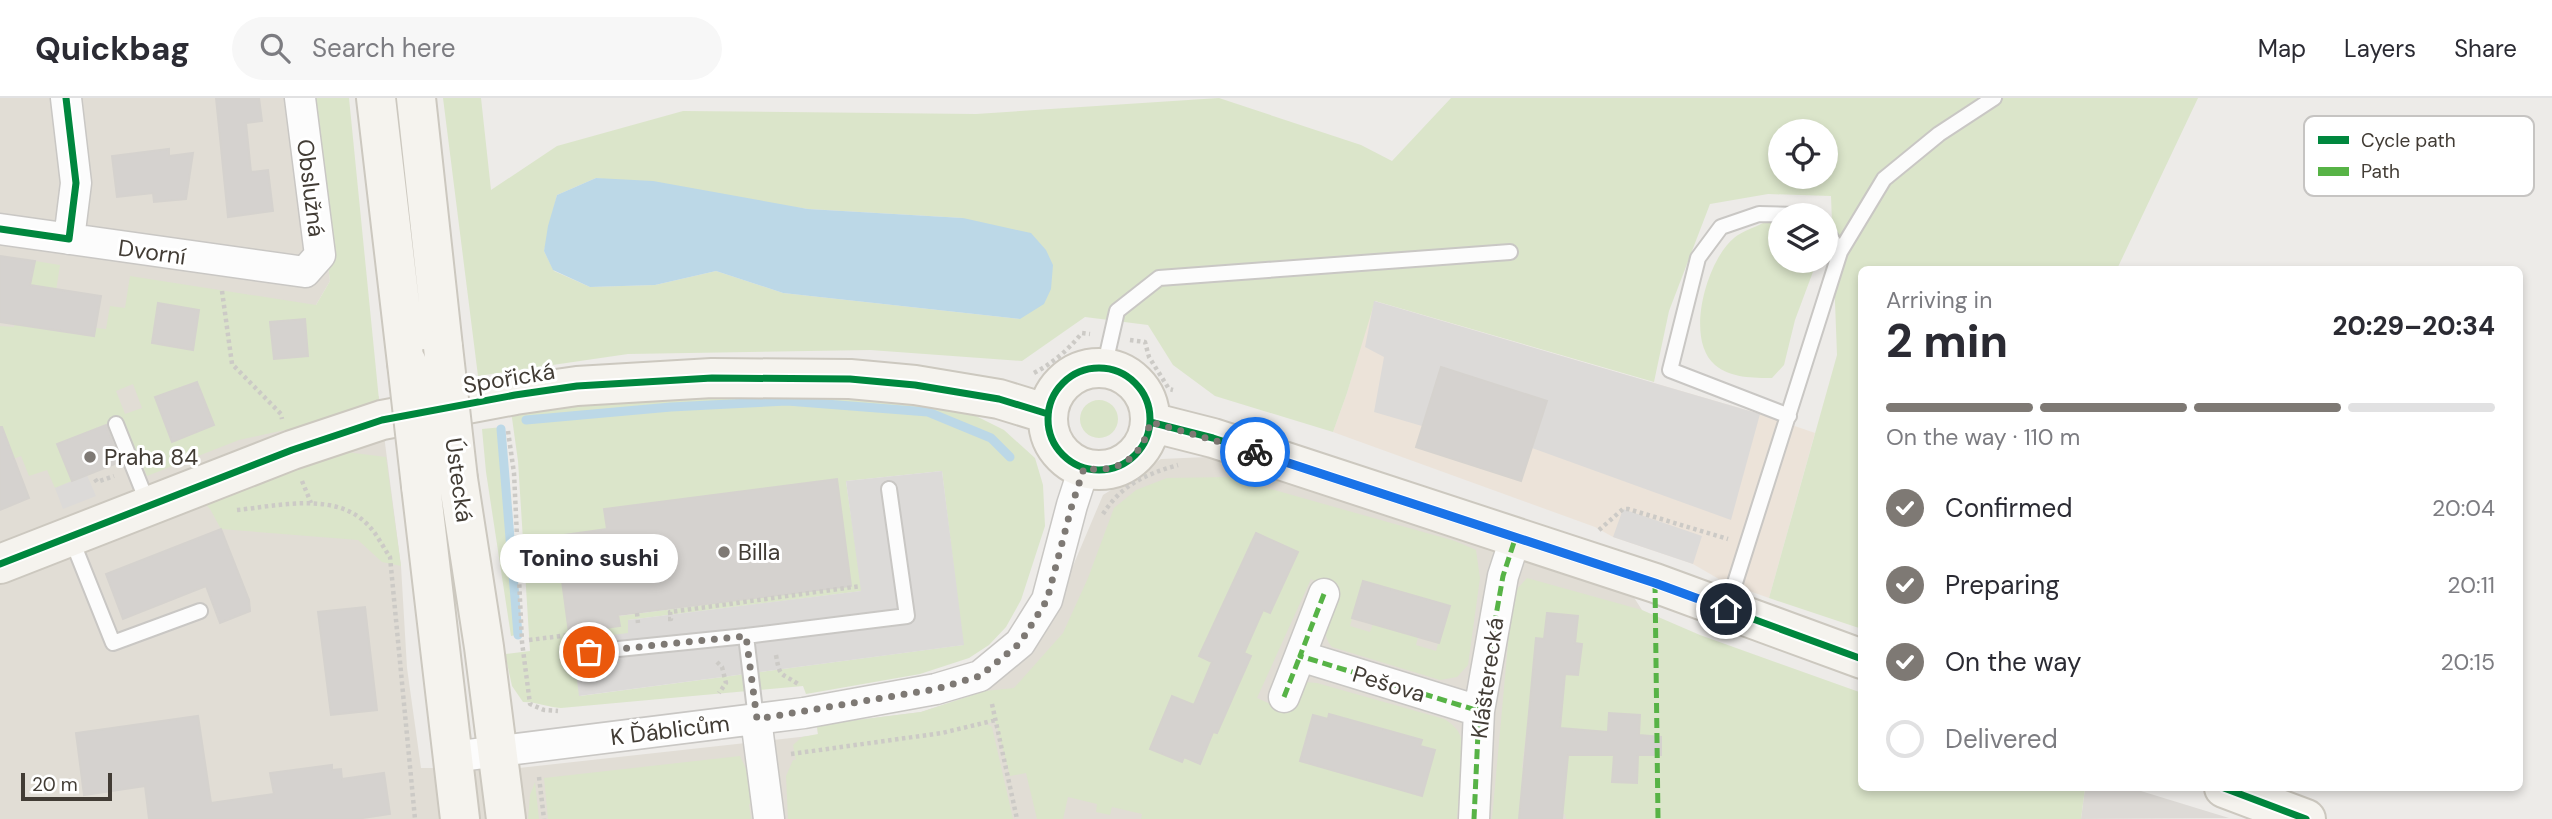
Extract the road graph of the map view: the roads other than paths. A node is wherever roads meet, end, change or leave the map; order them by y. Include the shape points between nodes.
1 (66, 98) edge
2 (300, 98) edge
3 (376, 98) edge
4 (416, 98) edge
5 (1994, 98) edge
6 (1768, 214) edge
7 (0, 229) edge
8 (69, 239) junction
9 (1838, 249) edge
10 (1510, 252) dead end
11 (1840, 252) junction
12 (305, 272) joint
13 (1104, 368) junction
14 (1048, 414) junction
15 (1789, 416) junction
16 (1150, 422) junction
17 (116, 424) dead end
18 (1084, 468) junction
19 (889, 489) dead end
20 (148, 506) junction
21 (70, 537) junction
22 (1515, 539) junction
23 (0, 564) edge
24 (1324, 593) dead end
25 (1726, 609) junction
26 (200, 611) dead end
27 (746, 636) junction
28 (589, 652) dead end
29 (1300, 656) junction
30 (1858, 658) edge
31 (1283, 697) dead end
32 (1479, 711) junction
33 (757, 719) junction
34 (498, 751) junction
35 (452, 757) junction
36 (2232, 791) edge
37 (460, 819) edge
38 (506, 819) edge
39 (769, 819) edge
40 (1474, 819) edge
41 (2306, 819) edge

1 - 8 street via 76,183
2 - 12 street, Obslužná via 320,255
3 - 35 street, Ústecká, bridge
4 - 34 street, Ústecká, bridge via 458,479
5 - 11 lane via 1884,179
6 - 15 lane via 1721,227 1698,258 1670,370
7 - 8 street, Dvorní
8 - 12 street, Dvorní
9 - 11 lane
10 - 13 lane via 1159,278 1117,311
11 - 15 lane
13 - 14 street via 1071,376 1055,392
13 - 16 street via 1134,381 1147,400
14 - 18 street via 1054,443
14 - 20 street, Spořická via 999,399 850,379 712,378 577,386 382,420
15 - 25 lane
16 - 18 street via 1145,442 1124,464 1105,470
16 - 22 street
17 - 20 lane
18 - 33 street, K Ďáblicům via 1047,600 1020,643 980,676 936,689
19 - 27 lane via 907,616
20 - 21 street, Spořická
21 - 23 street, Spořická
21 - 26 lane via 113,643
22 - 25 street
22 - 32 street, Klášterecká via 1503,576
24 - 29 street
25 - 30 street
27 - 28 lane
27 - 33 lane
29 - 31 street
29 - 32 street, Pešova
32 - 40 street, Klášterecká
33 - 34 street, K Ďáblicům
33 - 39 street
34 - 35 street, K Ďáblicům
34 - 38 street, Ústecká
35 - 37 street, Ústecká
36 - 41 street

